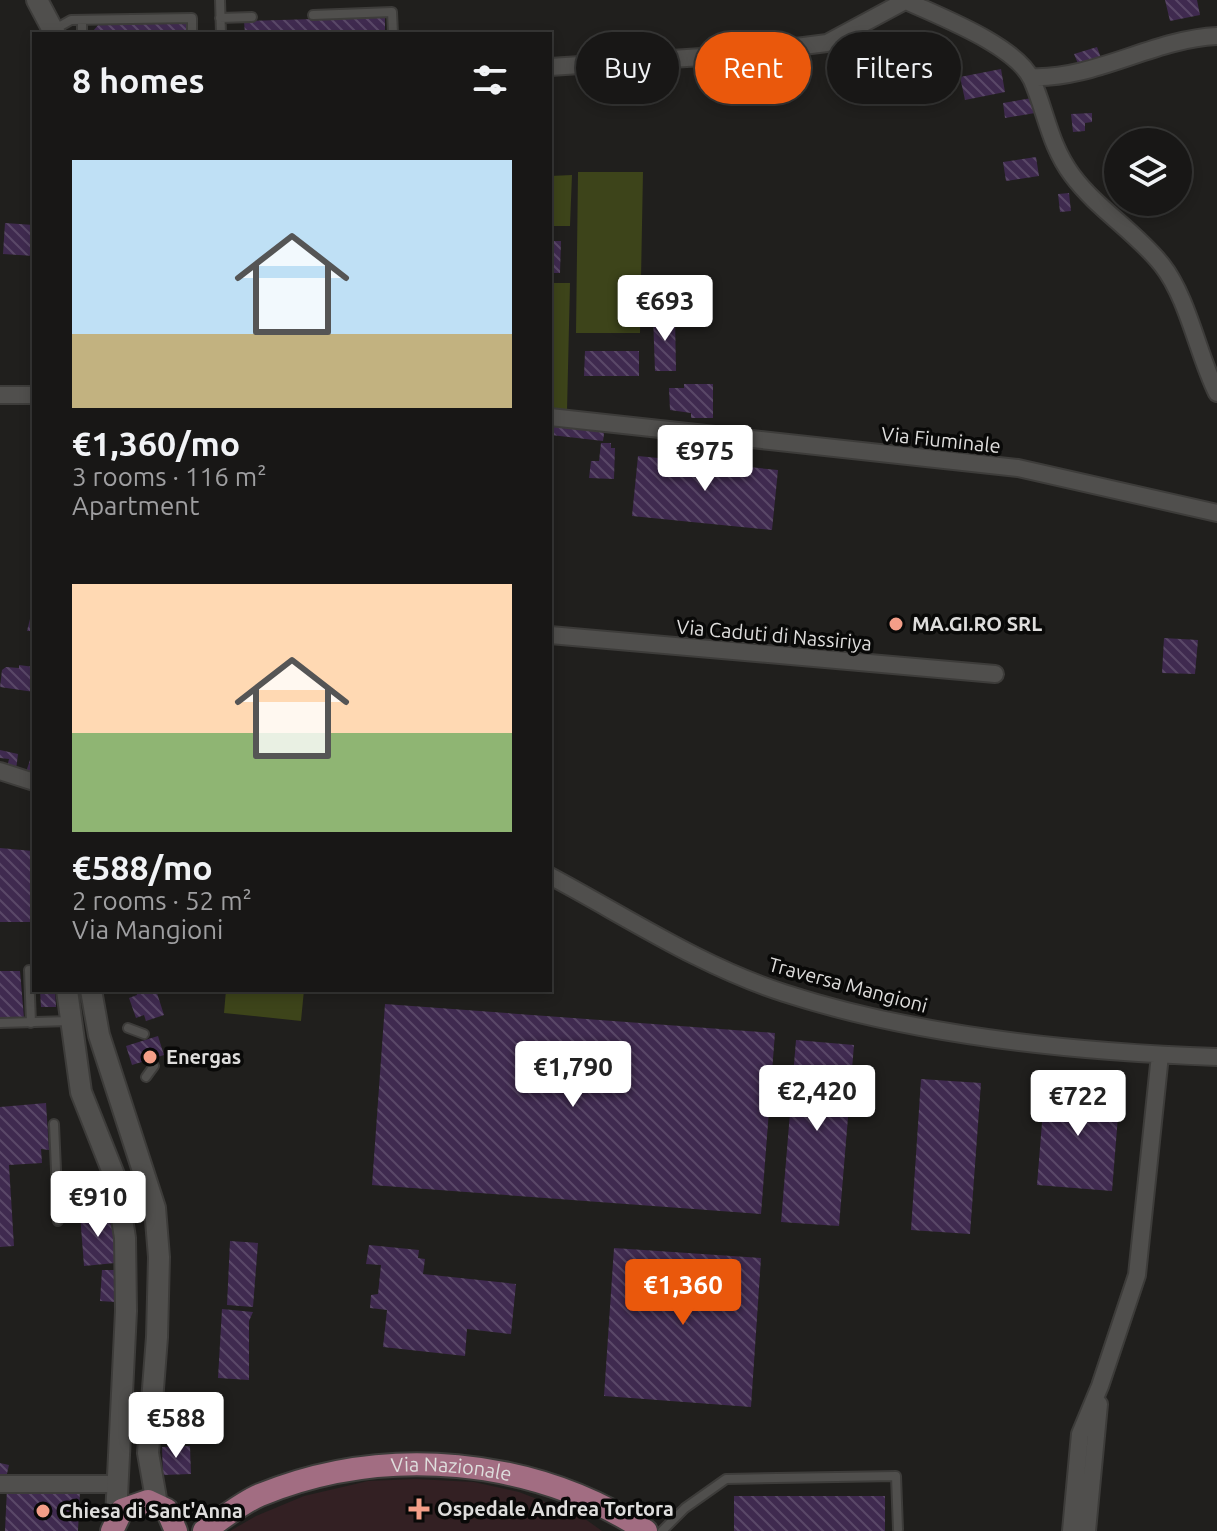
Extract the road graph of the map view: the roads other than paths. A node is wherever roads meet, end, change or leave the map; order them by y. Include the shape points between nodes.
1 (37, 0) edge
2 (220, 0) edge
3 (904, 0) edge
4 (313, 15) dead end
5 (252, 17) dead end
6 (220, 18) junction
7 (82, 20) junction
8 (54, 32) edge
9 (82, 32) edge
10 (192, 32) edge
11 (221, 32) edge
12 (393, 32) edge
13 (1217, 36) edge
14 (552, 67) edge
15 (1031, 77) junction
16 (1217, 393) edge
17 (0, 395) edge
18 (32, 395) edge
19 (552, 417) edge
20 (1217, 513) edge
21 (552, 635) edge
22 (995, 674) dead end
23 (0, 771) edge
24 (32, 781) edge
25 (552, 877) edge
26 (29, 970) dead end
27 (67, 992) edge
28 (91, 992) edge
29 (0, 1023) edge
30 (31, 1023) junction
31 (128, 1028) dead end
32 (72, 1034) junction
33 (144, 1034) dead end
34 (100, 1037) junction
35 (1160, 1055) junction
36 (1217, 1057) edge
37 (154, 1066) dead end
38 (146, 1077) dead end
39 (121, 1106) junction
40 (91, 1118) junction
41 (54, 1124) dead end
42 (145, 1175) junction
43 (116, 1182) junction
44 (57, 1193) junction
45 (58, 1221) dead end
46 (125, 1320) junction
47 (157, 1322) junction
48 (123, 1353) junction
49 (154, 1358) junction
50 (1100, 1386) junction
51 (0, 1484) edge
52 (117, 1484) junction
53 (250, 1500) junction
54 (162, 1507) junction
55 (114, 1524) edge
56 (898, 1529) edge
57 (176, 1531) edge
58 (204, 1531) edge
59 (646, 1531) edge
60 (662, 1531) edge
61 (1071, 1531) edge
62 (1087, 1531) edge

1 - 8 street
2 - 6 lane
3 - 14 street via 827,43
3 - 15 street via 996,46
4 - 12 lane via 392,12
5 - 6 lane
6 - 11 lane
7 - 8 lane via 71,20
7 - 9 lane
7 - 10 lane via 192,18
13 - 15 street via 1169,43 1063,75
15 - 16 street via 1056,150 1070,173 1144,245 1171,280
17 - 18 street
19 - 20 street, Via Fiuminale via 1018,468
21 - 22 street, Via Caduti di Nassiriya
23 - 24 street
25 - 35 street, Traversa Mangioni via 652,935 784,993 981,1038
26 - 30 lane
27 - 32 street
28 - 34 street
29 - 30 lane
30 - 32 lane
31 - 33 lane
32 - 34 street via 90,1052
32 - 40 street via 81,1092
34 - 39 street
35 - 36 street, Traversa Mangioni
35 - 50 street via 1137,1275
37 - 38 lane
39 - 40 street via 111,1120
39 - 42 street
40 - 43 street
41 - 44 lane
42 - 43 street via 135,1192
42 - 47 street via 156,1220
43 - 44 lane
43 - 46 street via 125,1238
44 - 45 lane
46 - 47 street via 142,1314
46 - 48 street
47 - 49 street
48 - 49 street via 138,1363
48 - 52 street
49 - 54 street via 148,1453
50 - 61 street via 1080,1434
50 - 62 street
51 - 52 street
52 - 55 street
53 - 54 main road, Via Nazionale via 197,1520 183,1520
53 - 58 main road, Via Nazionale
53 - 59 main road, Via Nazionale via 324,1475 393,1464 440,1464 518,1476 577,1495
54 - 55 main road, Via Nazionale via 139,1501
54 - 57 main road
56 - 60 lane via 896,1476 726,1479

